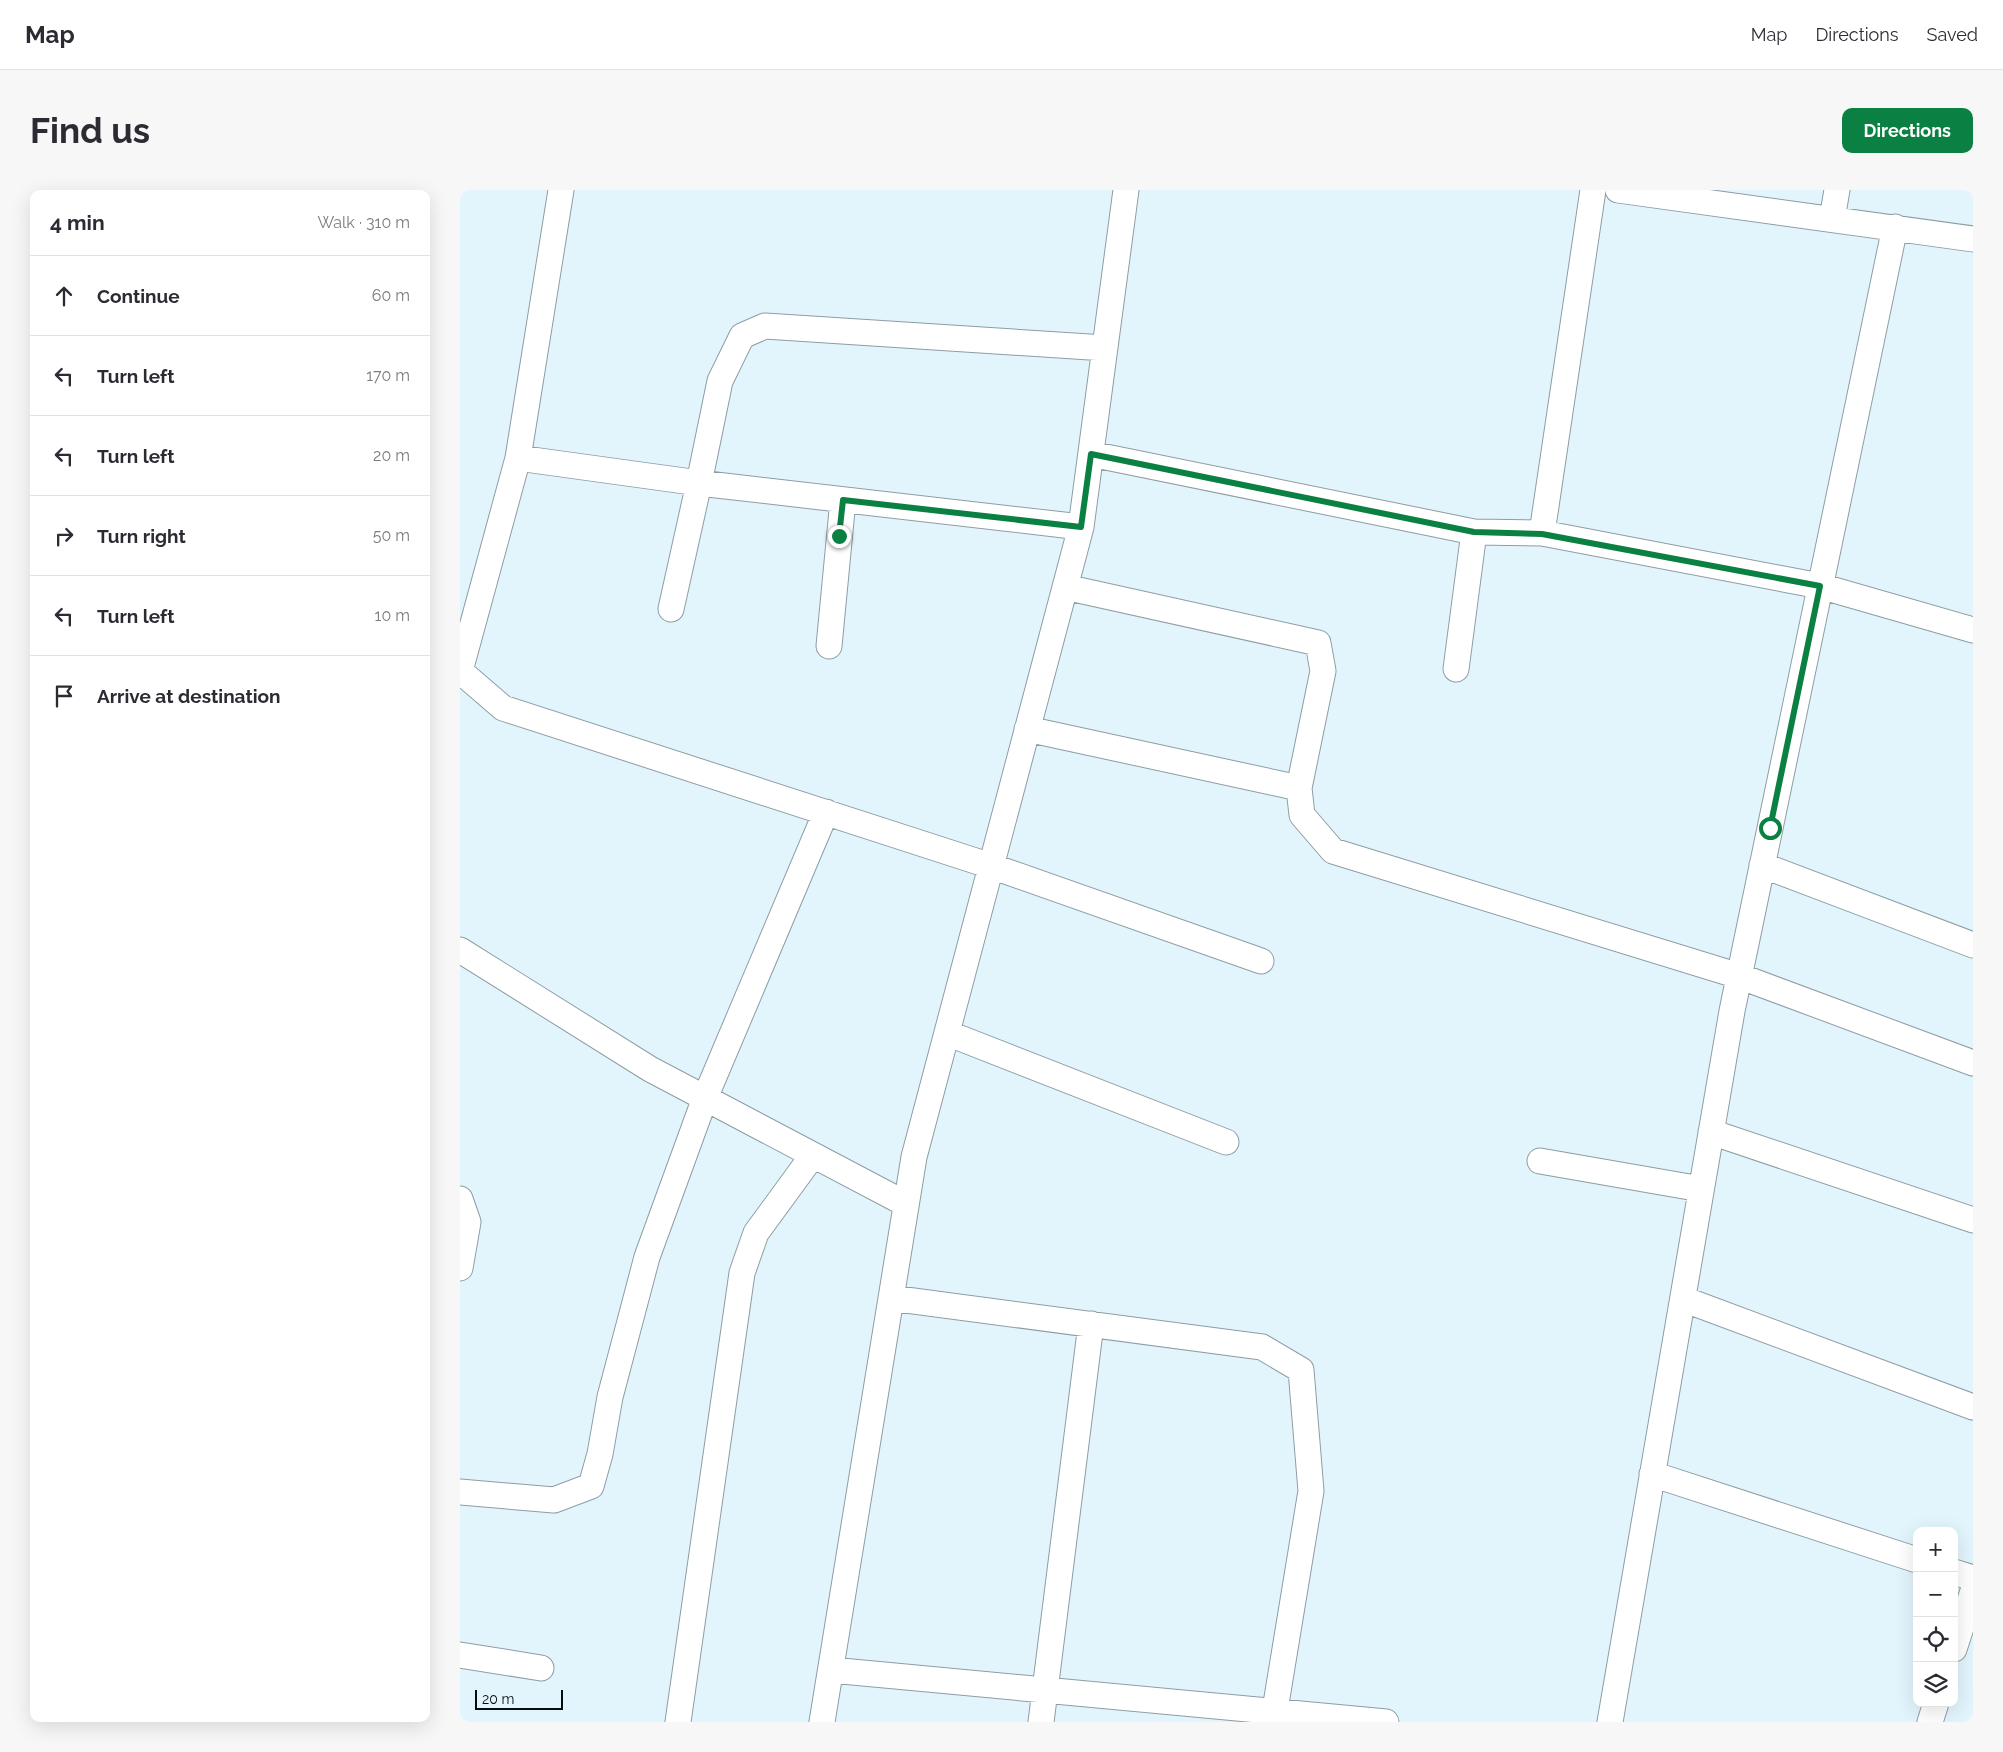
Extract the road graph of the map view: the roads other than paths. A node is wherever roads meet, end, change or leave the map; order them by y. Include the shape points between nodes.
1 (561, 190) edge
2 (1126, 190) edge
3 (1593, 190) edge
4 (1618, 190) edge
5 (1837, 190) edge
6 (1832, 218) junction
7 (1895, 228) junction
8 (1973, 239) edge
9 (1105, 348) junction
10 (1091, 454) junction
11 (518, 458) junction
12 (699, 483) junction
13 (843, 500) junction
14 (1081, 527) junction
15 (1474, 532) junction
16 (1542, 534) junction
17 (1820, 586) junction
18 (1065, 587) junction
19 (671, 609) dead end
20 (1973, 630) edge
21 (829, 646) dead end
22 (1456, 669) dead end
23 (460, 671) edge
24 (1027, 729) junction
25 (1299, 788) junction
26 (826, 812) junction
27 (991, 866) junction
28 (1762, 866) junction
29 (1973, 945) edge
30 (460, 950) edge
31 (1261, 961) dead end
32 (1739, 976) junction
33 (947, 1033) junction
34 (1973, 1063) edge
35 (705, 1098) junction
36 (1711, 1132) junction
37 (1226, 1142) dead end
38 (813, 1155) junction
39 (1540, 1162) dead end
40 (1701, 1189) junction
41 (460, 1199) edge
42 (906, 1204) junction
43 (1973, 1220) edge
44 (460, 1268) edge
45 (891, 1298) junction
46 (1682, 1299) junction
47 (1091, 1324) junction
48 (1973, 1407) edge
49 (1652, 1474) junction
50 (460, 1492) edge
51 (1913, 1559) edge
52 (1958, 1573) edge
53 (1973, 1578) edge
54 (1973, 1591) edge
55 (1958, 1637) edge
56 (460, 1655) edge
57 (542, 1668) dead end
58 (831, 1670) junction
59 (1046, 1690) junction
60 (1935, 1707) edge
61 (1274, 1717) edge
62 (678, 1722) edge
63 (822, 1722) edge
64 (1041, 1722) edge
65 (1386, 1722) edge
66 (1610, 1722) edge
67 (1930, 1722) edge

1 - 11 street
2 - 9 street
3 - 16 street
4 - 6 street
5 - 6 street
6 - 7 street
7 - 8 street
7 - 17 street
9 - 10 street
9 - 12 street via 765,326 742,336 720,381
10 - 14 street
10 - 15 street
11 - 12 street
11 - 23 street
12 - 13 street
12 - 19 street
13 - 14 street
13 - 21 street
14 - 18 street
15 - 16 street
15 - 22 street
16 - 17 street
17 - 20 street
17 - 28 street
18 - 24 street
18 - 25 street via 1318,643 1323,671
23 - 26 street via 503,708
24 - 25 street
24 - 27 street
25 - 32 street via 1302,815 1333,851
26 - 27 street
26 - 35 street
27 - 31 street
27 - 33 street
28 - 29 street
28 - 32 street
30 - 35 street via 650,1069
32 - 34 street
32 - 36 street
33 - 37 street
33 - 42 street via 914,1157
35 - 38 street
35 - 50 street via 647,1257 591,1486 554,1500
36 - 40 street
36 - 43 street
38 - 42 street
38 - 62 street via 756,1233 742,1273
39 - 40 street
40 - 46 street
41 - 44 street via 468,1222
42 - 45 street
45 - 47 street
45 - 58 street
46 - 48 street
46 - 49 street
47 - 59 street
47 - 61 street via 1262,1347 1301,1370 1311,1491
49 - 51 street
49 - 66 street
52 - 53 street
54 - 55 street
56 - 57 street
58 - 59 street
58 - 63 street
59 - 61 street
59 - 64 street
60 - 67 street
61 - 65 street

